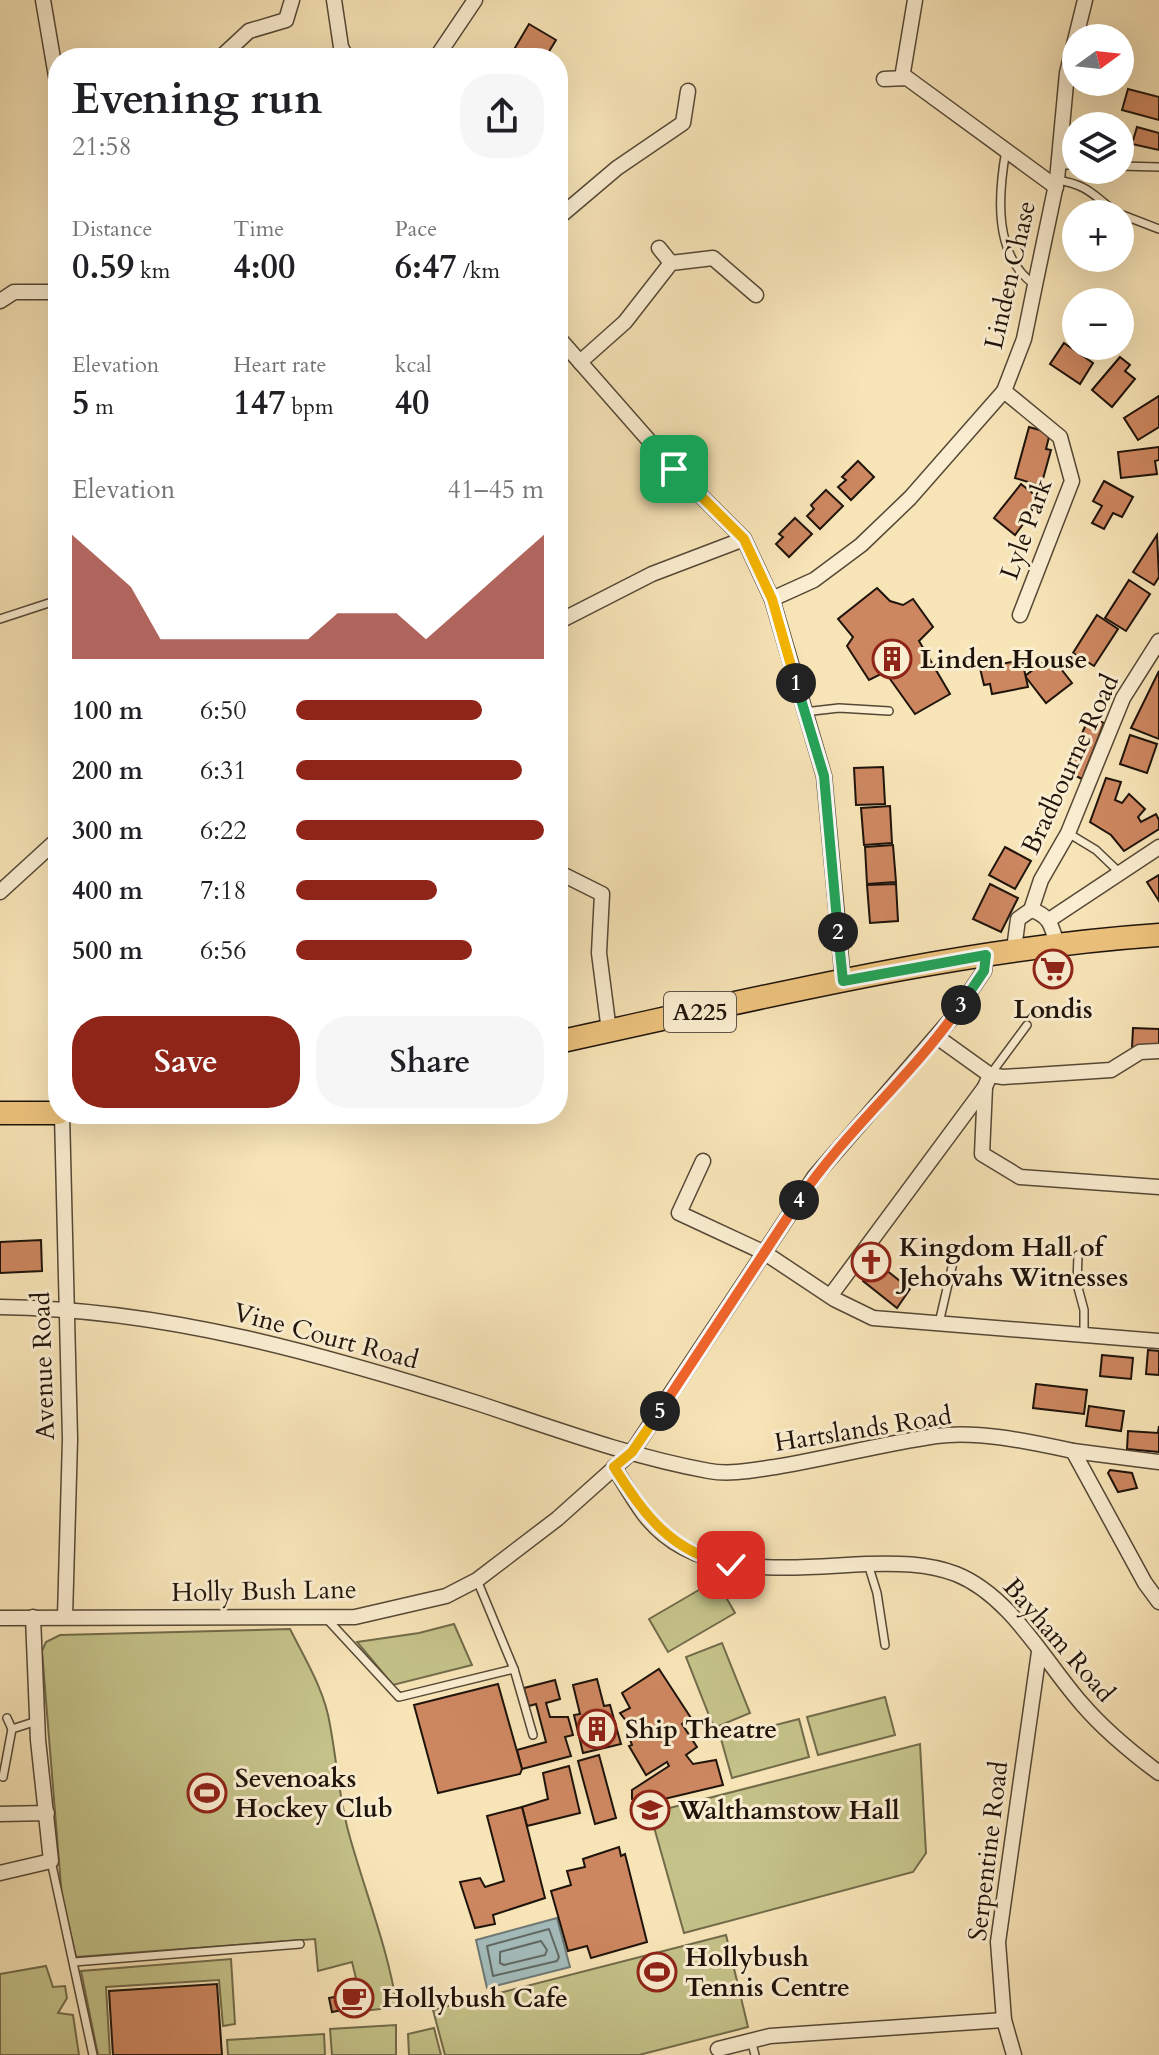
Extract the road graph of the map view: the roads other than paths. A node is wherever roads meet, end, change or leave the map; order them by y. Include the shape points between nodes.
1 (292, 0) edge
2 (334, 0) edge
3 (475, 0) edge
4 (915, 0) edge
5 (1085, 0) edge
6 (40, 1) edge
7 (50, 48) edge
8 (231, 48) edge
9 (342, 48) edge
10 (443, 48) edge
11 (902, 78) junction
12 (884, 79) dead end
13 (688, 91) dead end
14 (1006, 150) junction
15 (1134, 166) edge
16 (1159, 167) edge
17 (1062, 174) edge
18 (1057, 177) junction
19 (1104, 200) edge
20 (568, 210) edge
21 (1134, 219) edge
22 (1159, 229) edge
23 (659, 248) dead end
24 (671, 263) junction
25 (1035, 285) junction
26 (48, 292) edge
27 (756, 295) dead end
28 (0, 301) edge
29 (568, 348) edge
30 (580, 362) junction
31 (1004, 391) junction
32 (744, 539) junction
33 (772, 599) junction
34 (48, 603) edge
35 (1020, 615) dead end
36 (568, 617) edge
37 (0, 619) edge
38 (1159, 641) edge
39 (889, 711) dead end
40 (804, 712) junction
41 (1068, 833) junction
42 (1159, 847) edge
43 (48, 848) edge
44 (1119, 872) junction
45 (568, 877) edge
46 (0, 892) edge
47 (1031, 910) junction
48 (1049, 920) junction
49 (1159, 935) edge
50 (1057, 945) junction
51 (1014, 949) junction
52 (986, 955) junction
53 (843, 981) junction
54 (1027, 1025) dead end
55 (609, 1031) junction
56 (937, 1037) junction
57 (568, 1040) edge
58 (1159, 1051) edge
59 (988, 1081) junction
60 (0, 1113) edge
61 (48, 1114) edge
62 (60, 1124) edge
63 (703, 1161) dead end
64 (1159, 1187) edge
65 (765, 1253) junction
66 (955, 1254) dead end
67 (1078, 1255) dead end
68 (831, 1295) junction
69 (0, 1307) edge
70 (65, 1308) junction
71 (938, 1325) junction
72 (1084, 1335) junction
73 (1159, 1341) edge
74 (1073, 1451) junction
75 (632, 1452) junction
76 (1159, 1462) edge
77 (614, 1467) junction
78 (868, 1564) junction
79 (477, 1580) junction
80 (1159, 1602) edge
81 (33, 1617) junction
82 (65, 1617) junction
83 (325, 1617) junction
84 (0, 1618) edge
85 (885, 1645) dead end
86 (1039, 1652) junction
87 (514, 1669) junction
88 (7, 1718) dead end
89 (37, 1721) junction
90 (12, 1729) junction
91 (533, 1735) dead end
92 (1159, 1773) edge
93 (3, 1777) dead end
94 (47, 1813) junction
95 (0, 1814) edge
96 (51, 1861) junction
97 (0, 1873) edge
98 (300, 1944) dead end
99 (74, 1962) junction
100 (1004, 2020) junction
101 (753, 2048) edge
102 (718, 2049) dead end
103 (93, 2055) edge
104 (1014, 2055) edge

1 - 8 street via 286,20 249,31
2 - 9 street
3 - 10 street
4 - 11 street
5 - 18 street, Linden Chase via 1067,73
6 - 7 street
11 - 12 street
11 - 14 street
13 - 20 street via 683,123
14 - 18 street
14 - 25 lane via 1001,207 1007,248 1014,265
15 - 16 lane
17 - 18 lane
18 - 19 lane via 1091,189
18 - 25 street, Linden Chase
21 - 22 lane
23 - 24 street
24 - 27 street via 713,258
24 - 30 street via 625,322
25 - 31 street, Linden Chase via 1024,339
26 - 28 street via 14,292
29 - 30 street
30 - 32 street
31 - 33 street, Linden Chase via 861,545 814,580
31 - 35 street, Lyle Park via 1060,437 1072,481
32 - 33 street
32 - 36 street via 652,574
33 - 40 street
34 - 37 lane
38 - 41 street, Bradbourne Road via 1123,698
39 - 40 lane
40 - 53 street via 824,776
41 - 44 lane
41 - 47 street, Bradbourne Road
42 - 44 street
43 - 46 street
44 - 48 street
45 - 55 street via 602,894 599,953
47 - 48 street
47 - 51 street, Bradbourne Road via 1018,919
48 - 50 street
49 - 50 main road, A225
50 - 51 main road, A225
51 - 52 main road, A225
52 - 53 main road, A225
52 - 56 street, Holly Bush Lane via 984,971
53 - 55 main road, A225
54 - 59 lane
55 - 57 main road, A225
56 - 59 street
56 - 65 street, Holly Bush Lane via 815,1176
58 - 59 street via 1140,1052 1111,1070
59 - 64 street via 982,1154 1020,1177
59 - 68 street
60 - 61 main road
62 - 70 street, Avenue Road
63 - 65 street via 679,1213
65 - 68 street
65 - 75 street, Holly Bush Lane
66 - 71 lane
67 - 72 lane
68 - 71 street via 873,1318
69 - 70 street, Vine Court Road
70 - 75 street, Vine Court Road via 275,1343
70 - 82 street, Avenue Road via 70,1439
71 - 72 street
72 - 73 street
74 - 75 street, Hartslands Road via 1019,1439 939,1435 822,1459 712,1472
74 - 76 street, Hartslands Road
74 - 80 street
75 - 77 street, Holly Bush Lane
77 - 78 street, Bayham Road via 651,1522 696,1555 731,1565
77 - 79 street, Holly Bush Lane
78 - 85 lane
78 - 86 street, Bayham Road via 920,1565 973,1582
79 - 83 street, Holly Bush Lane via 414,1604 355,1617
79 - 87 lane
81 - 82 street, Holly Bush Lane
81 - 84 street, Holly Bush Lane
81 - 89 street
82 - 83 street, Holly Bush Lane
83 - 87 lane via 399,1697
86 - 92 street, Bayham Road via 1096,1721
86 - 100 street, Serpentine Road via 998,1942
87 - 91 lane
88 - 90 lane
89 - 90 lane
89 - 94 street
90 - 93 lane
94 - 95 street
94 - 96 street
96 - 97 street
96 - 99 lane
98 - 99 lane
99 - 103 lane
100 - 101 street via 770,2036
100 - 104 street, Serpentine Road
101 - 102 street

